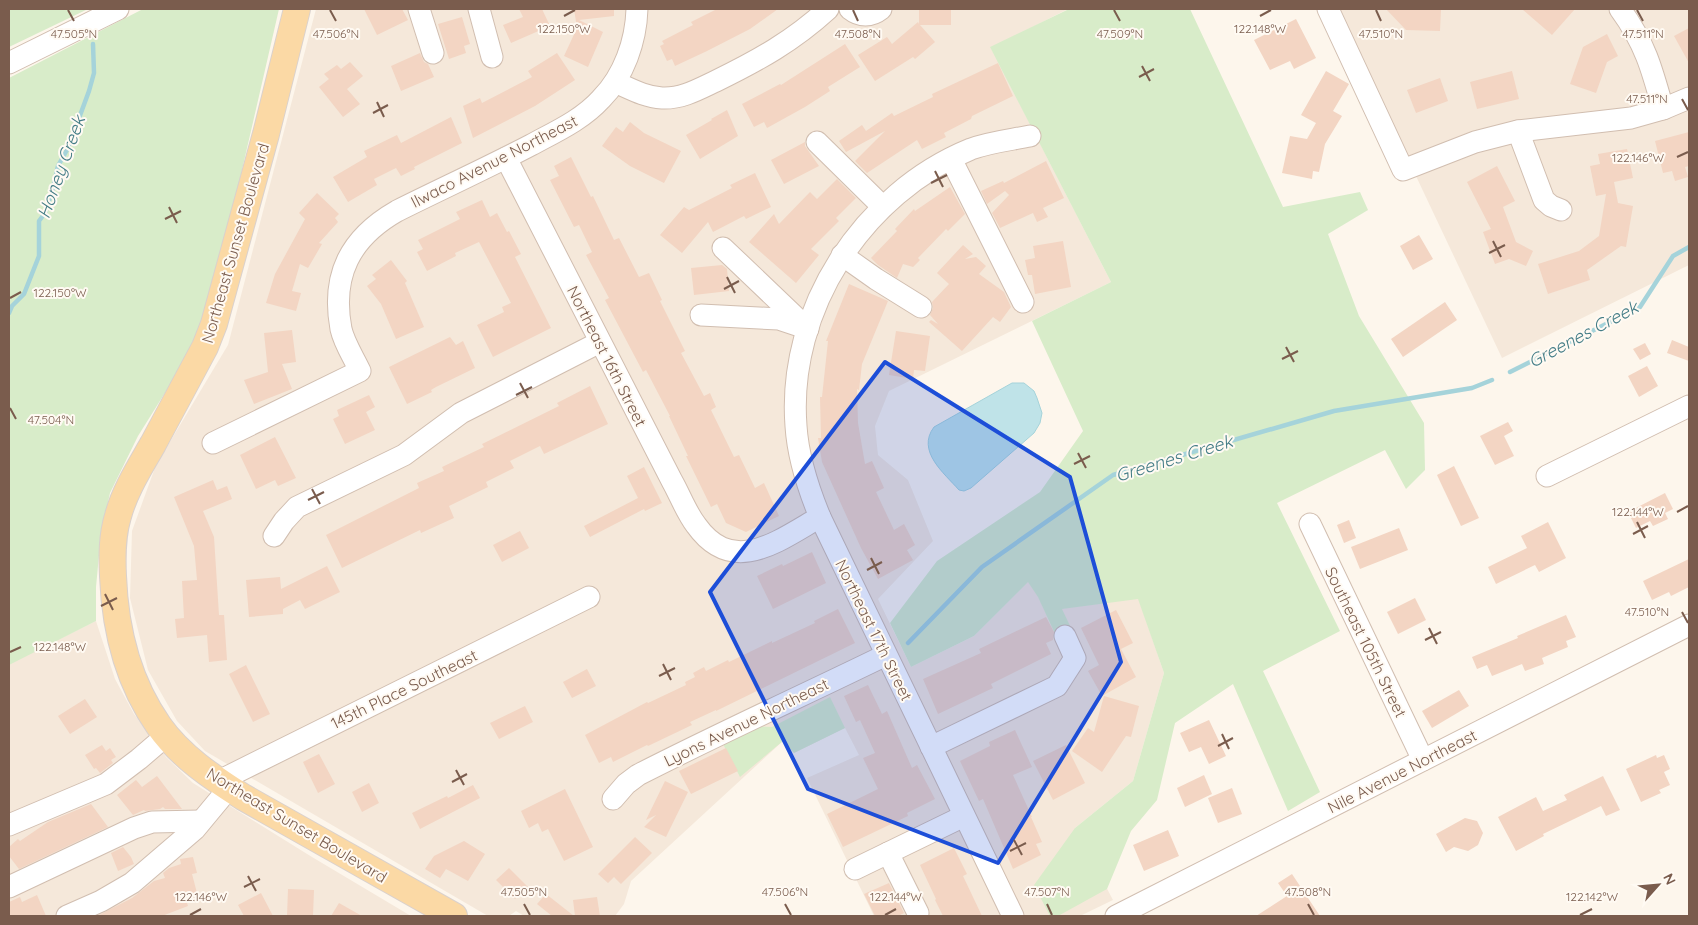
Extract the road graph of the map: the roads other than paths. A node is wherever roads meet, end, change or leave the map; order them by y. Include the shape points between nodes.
1 (118, 9) edge
2 (297, 9) edge
3 (419, 9) edge
4 (479, 9) edge
5 (637, 9) edge
6 (828, 9) edge
7 (850, 9) edge
8 (881, 9) edge
9 (1328, 9) edge
10 (1620, 9) edge
11 (433, 52) dead end
12 (492, 57) dead end
13 (9, 63) edge
14 (615, 82) junction
15 (1689, 98) edge
16 (1663, 109) junction
17 (1518, 131) junction
18 (1030, 136) dead end
19 (817, 142) dead end
20 (506, 158) junction
21 (951, 159) junction
22 (883, 206) junction
23 (1561, 210) dead end
24 (724, 248) dead end
25 (842, 255) junction
26 (1023, 302) dead end
27 (921, 307) dead end
28 (701, 315) dead end
29 (808, 329) junction
30 (600, 342) junction
31 (1689, 406) edge
32 (213, 443) dead end
33 (1548, 476) dead end
34 (820, 518) junction
35 (1310, 524) dead end
36 (274, 536) dead end
37 (589, 597) dead end
38 (1689, 625) edge
39 (1065, 636) dead end
40 (886, 655) junction
41 (166, 734) junction
42 (931, 747) junction
43 (1423, 760) junction
44 (224, 785) junction
45 (613, 800) dead end
46 (964, 816) junction
47 (201, 821) junction
48 (9, 825) edge
49 (888, 853) junction
50 (855, 869) dead end
51 (9, 887) edge
52 (918, 913) dead end
53 (1120, 915) edge
54 (67, 916) edge
55 (454, 916) edge
56 (1013, 916) edge

1 - 13 street
2 - 41 main road, Northeast Sunset Boulevard via 266,134 206,347 129,487 112,536 113,596 124,654 145,702
3 - 11 street
4 - 12 street
5 - 14 street via 631,46
6 - 14 street via 770,53 691,92 675,97 645,96
7 - 8 street via 868,15
9 - 17 street via 1403,170 1475,142
10 - 16 street via 1644,46
14 - 20 street, Ilwaco Avenue Northeast via 586,113
15 - 16 street
16 - 17 street via 1631,118
17 - 23 street via 1544,200
18 - 21 street, Northeast 17th Street via 994,142
19 - 22 street
20 - 30 street, Northeast 16th Street
20 - 32 street, Ilwaco Avenue Northeast via 380,220 354,247 340,282 339,301 342,331 360,371
21 - 22 street, Northeast 17th Street
21 - 26 street
22 - 25 street, Northeast 17th Street
24 - 29 street
25 - 27 street
25 - 29 street, Northeast 17th Street via 825,285
28 - 29 street via 779,319
29 - 34 street, Northeast 17th Street via 795,398 796,427 800,459
30 - 34 street, Northeast 16th Street via 695,524 706,538 731,551 753,551 767,547
30 - 36 street via 461,413 404,455 297,507
31 - 33 street
34 - 40 street, Northeast 17th Street
35 - 43 street, Southeast 105th Street
37 - 44 street, 145th Place Southeast
38 - 43 street, Nile Avenue Northeast
39 - 42 street via 1075,658 1058,686
40 - 42 street, Northeast 17th Street
40 - 45 street, Lyons Avenue Northeast via 638,775
41 - 44 main road, Northeast Sunset Boulevard via 181,751
41 - 48 street via 106,784
42 - 46 street, Northeast 17th Street
43 - 53 street, Nile Avenue Northeast
44 - 47 street
44 - 55 main road, Northeast Sunset Boulevard
46 - 49 street
46 - 56 street, Northeast 17th Street
47 - 51 street via 152,822 134,828
47 - 54 street via 132,883
49 - 50 street
49 - 52 street

